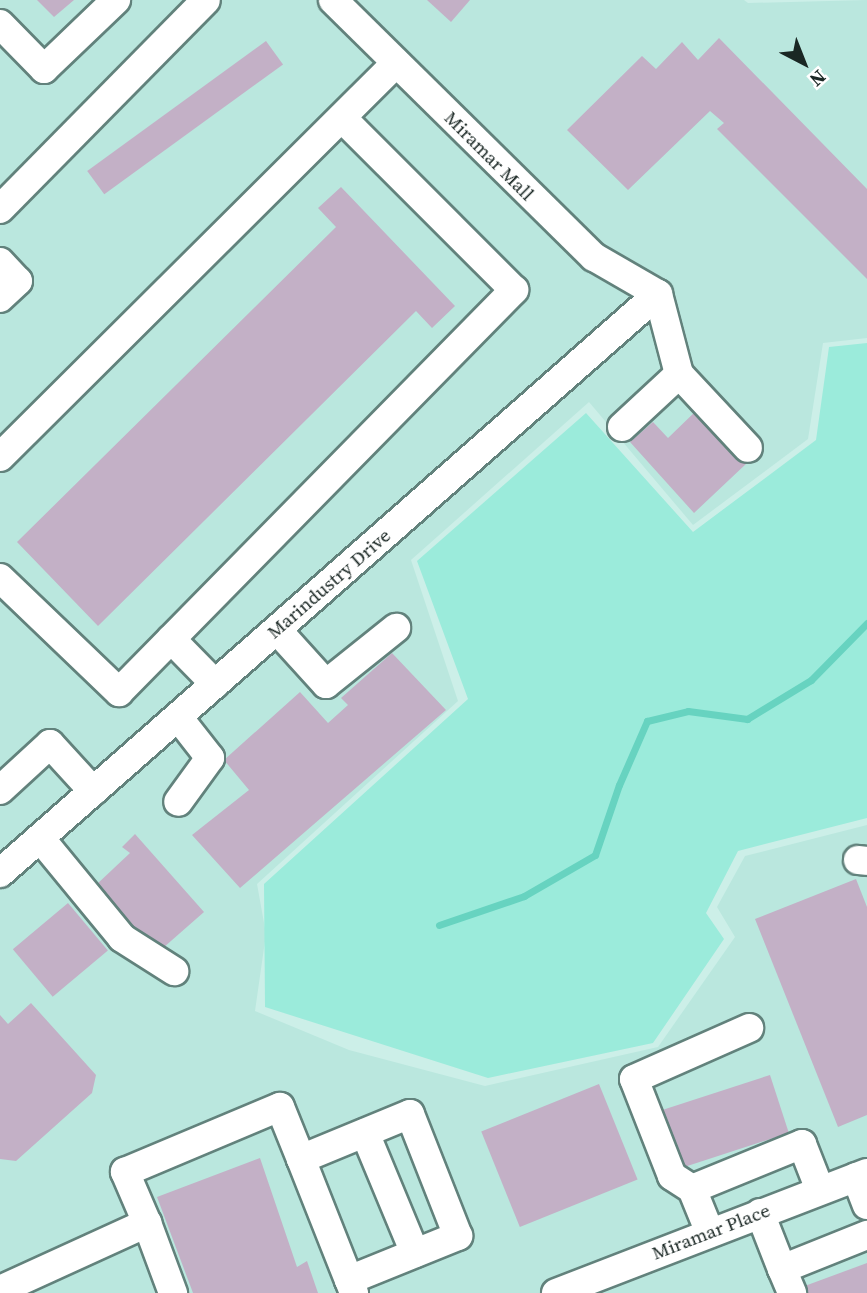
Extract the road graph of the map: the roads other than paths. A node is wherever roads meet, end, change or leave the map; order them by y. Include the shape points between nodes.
1 (116, 0) edge
2 (206, 0) edge
3 (333, 0) edge
4 (0, 24) edge
5 (396, 63) junction
6 (342, 117) junction
7 (0, 209) edge
8 (0, 262) edge
9 (658, 294) junction
10 (0, 298) edge
11 (679, 374) junction
12 (622, 427) dead end
13 (748, 448) dead end
14 (0, 457) edge
15 (0, 578) edge
16 (396, 628) dead end
17 (277, 630) junction
18 (171, 639) junction
19 (215, 684) junction
20 (178, 717) junction
21 (0, 790) edge
22 (93, 791) junction
23 (178, 802) dead end
24 (40, 838) junction
25 (0, 873) edge
26 (174, 971) dead end
27 (749, 1028) dead end
28 (365, 1133) junction
29 (301, 1159) junction
30 (862, 1175) edge
31 (692, 1189) junction
32 (820, 1190) junction
33 (867, 1205) edge
34 (760, 1213) junction
35 (147, 1223) junction
36 (710, 1233) junction
37 (867, 1235) edge
38 (415, 1253) junction
39 (787, 1281) edge
40 (352, 1286) edge
41 (0, 1290) edge
42 (173, 1293) edge
43 (556, 1293) edge

1 - 4 street via 44,69
2 - 7 street
3 - 5 street, Miramar Mall
5 - 6 street
5 - 9 street, Miramar Mall via 594,257
6 - 14 street
6 - 18 street via 514,290
8 - 10 street via 18,281
9 - 11 street
9 - 17 street, Marindustry Drive
11 - 12 street
11 - 13 street
15 - 18 street via 119,692
16 - 17 street via 326,684
17 - 19 street, Marindustry Drive
18 - 19 street
19 - 20 street, Marindustry Drive
20 - 22 street, Marindustry Drive
20 - 23 street via 210,758
21 - 22 street via 50,744
22 - 24 street, Marindustry Drive
24 - 25 street, Marindustry Drive
24 - 26 street via 122,938
27 - 31 street via 634,1079 672,1176
28 - 29 street
28 - 38 street
28 - 38 street via 410,1114 458,1236
29 - 35 street via 279,1107 125,1172
29 - 40 street
30 - 32 street, Miramar Place
30 - 33 street
31 - 32 street via 802,1144
31 - 36 street
32 - 34 street, Miramar Place
34 - 36 street, Miramar Place
34 - 39 street
35 - 41 street
35 - 42 street
36 - 43 street, Miramar Place
37 - 39 street
38 - 40 street

